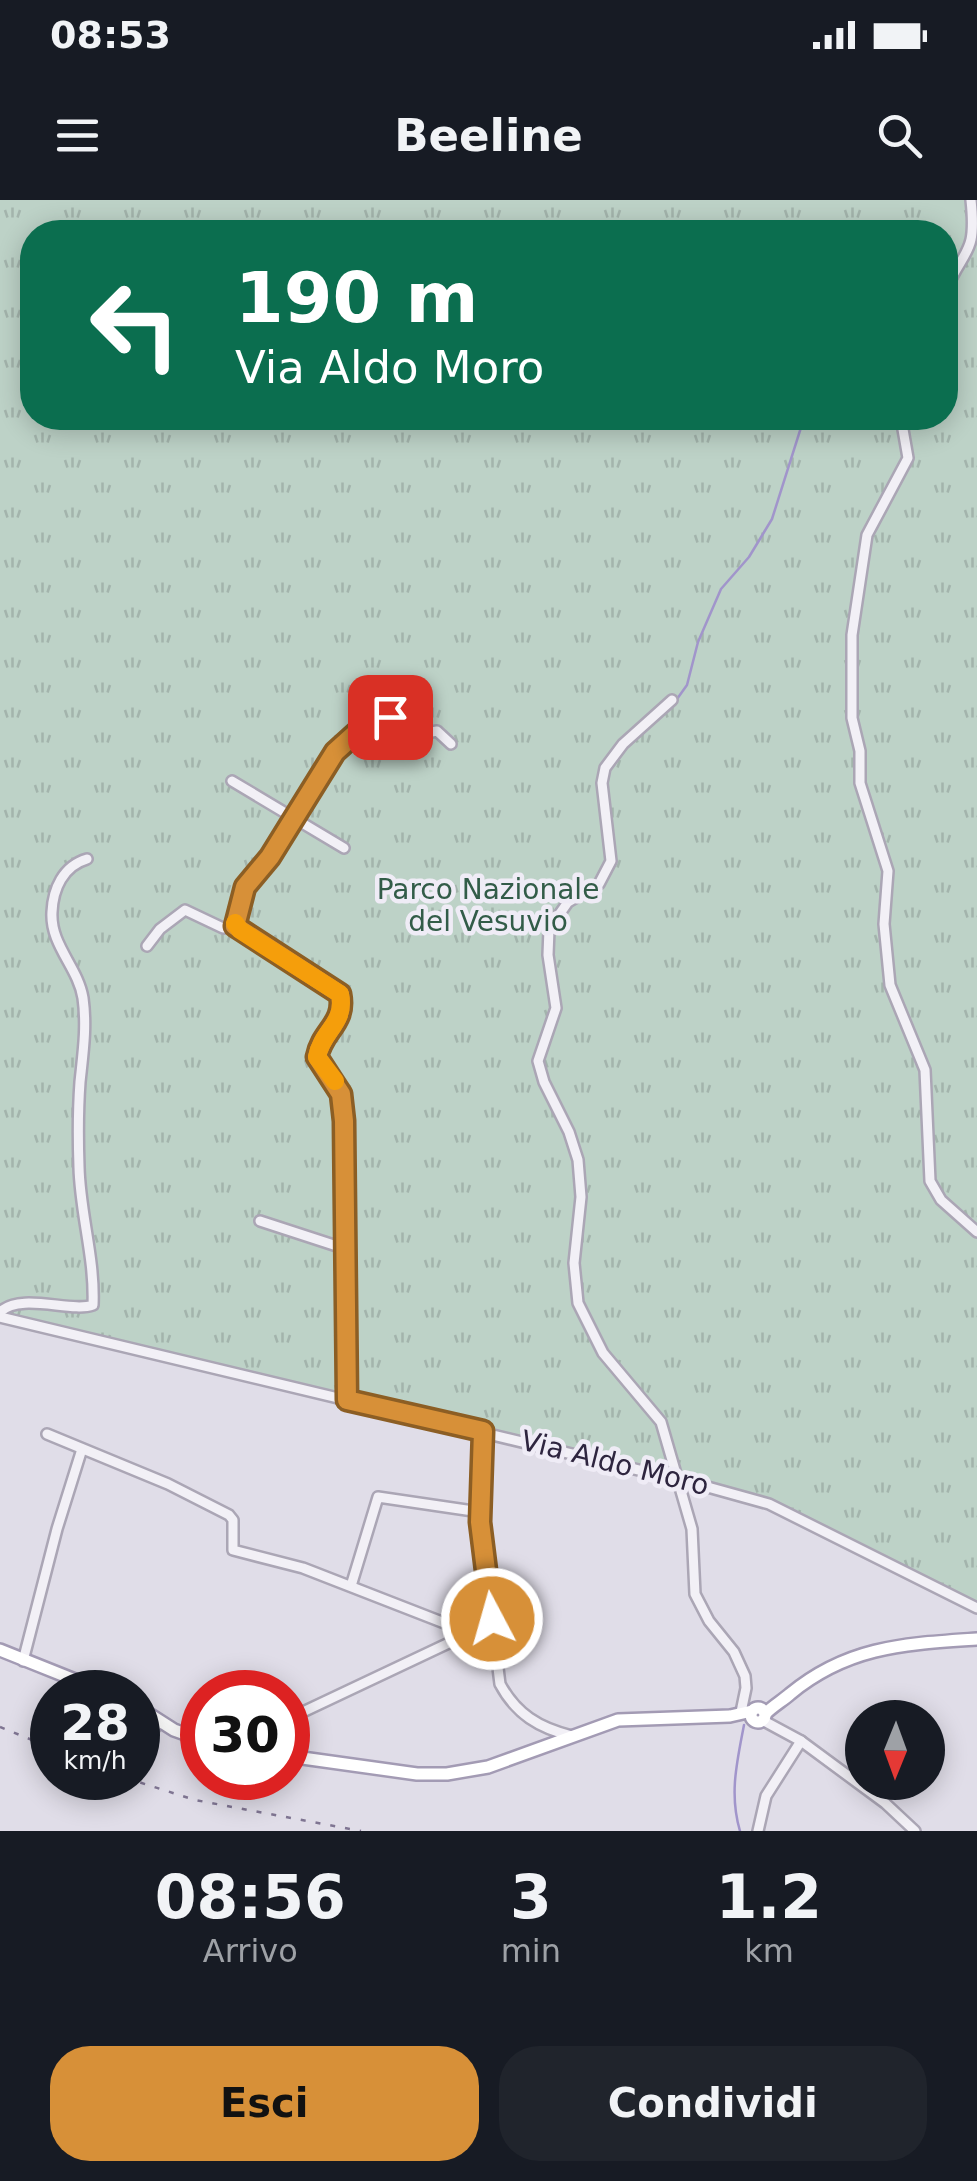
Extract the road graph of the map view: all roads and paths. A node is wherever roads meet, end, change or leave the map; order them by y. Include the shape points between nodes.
1 (971, 200) edge
2 (958, 270) edge
3 (902, 430) edge
4 (672, 700) dead end
5 (452, 744) dead end
6 (232, 782) dead end
7 (293, 820) junction
8 (344, 848) dead end
9 (87, 859) dead end
10 (235, 926) junction
11 (147, 946) dead end
12 (260, 1221) dead end
13 (977, 1232) edge
14 (346, 1249) junction
15 (0, 1314) edge
16 (347, 1400) junction
17 (483, 1431) junction
18 (47, 1434) dead end
19 (82, 1449) junction
20 (480, 1512) junction
21 (350, 1586) junction
22 (977, 1608) edge
23 (470, 1633) junction
24 (493, 1634) junction
25 (977, 1639) edge
26 (0, 1650) edge
27 (24, 1660) junction
28 (50, 1670) edge
29 (310, 1709) edge
30 (752, 1714) junction
31 (160, 1720) edge
32 (180, 1730) edge
33 (572, 1736) junction
34 (801, 1740) junction
35 (310, 1759) edge
36 (758, 1831) edge
37 (915, 1831) edge

1 - 2 street via 974,233
3 - 13 street via 908,458 872,522 863,556 852,635 852,718 860,783 888,871 890,985 927,1080 930,1181
4 - 30 street via 605,768 611,861 599,884 568,902 550,928 556,1008 538,1061 578,1160 578,1303 604,1353 661,1422 692,1529 694,1594 734,1652
5 - 7 street via 438,731 416,734 376,715 344,741
6 - 7 street
7 - 8 street
7 - 10 street via 245,887
9 - 15 street via 61,879 52,918 83,998 79,1170 93,1304 22,1305
10 - 11 street via 223,928 185,910
10 - 14 street via 340,994 342,1012 317,1057 341,1094
12 - 14 street
14 - 16 street
15 - 16 street, Via Aldo Moro
16 - 17 street, Via Aldo Moro
17 - 20 street
17 - 22 street, Via Aldo Moro, bridge via 769,1504
18 - 19 street
19 - 21 street via 229,1515 233,1550
19 - 27 street
20 - 21 street via 378,1497
20 - 24 street
21 - 23 street
23 - 24 street
23 - 29 street
24 - 33 street via 510,1704
25 - 30 main road via 860,1654
26 - 27 main road
27 - 28 main road
30 - 33 main road via 618,1720
30 - 34 street
31 - 32 main road
33 - 35 main road via 488,1767 447,1774
34 - 36 street via 766,1796
34 - 37 street

